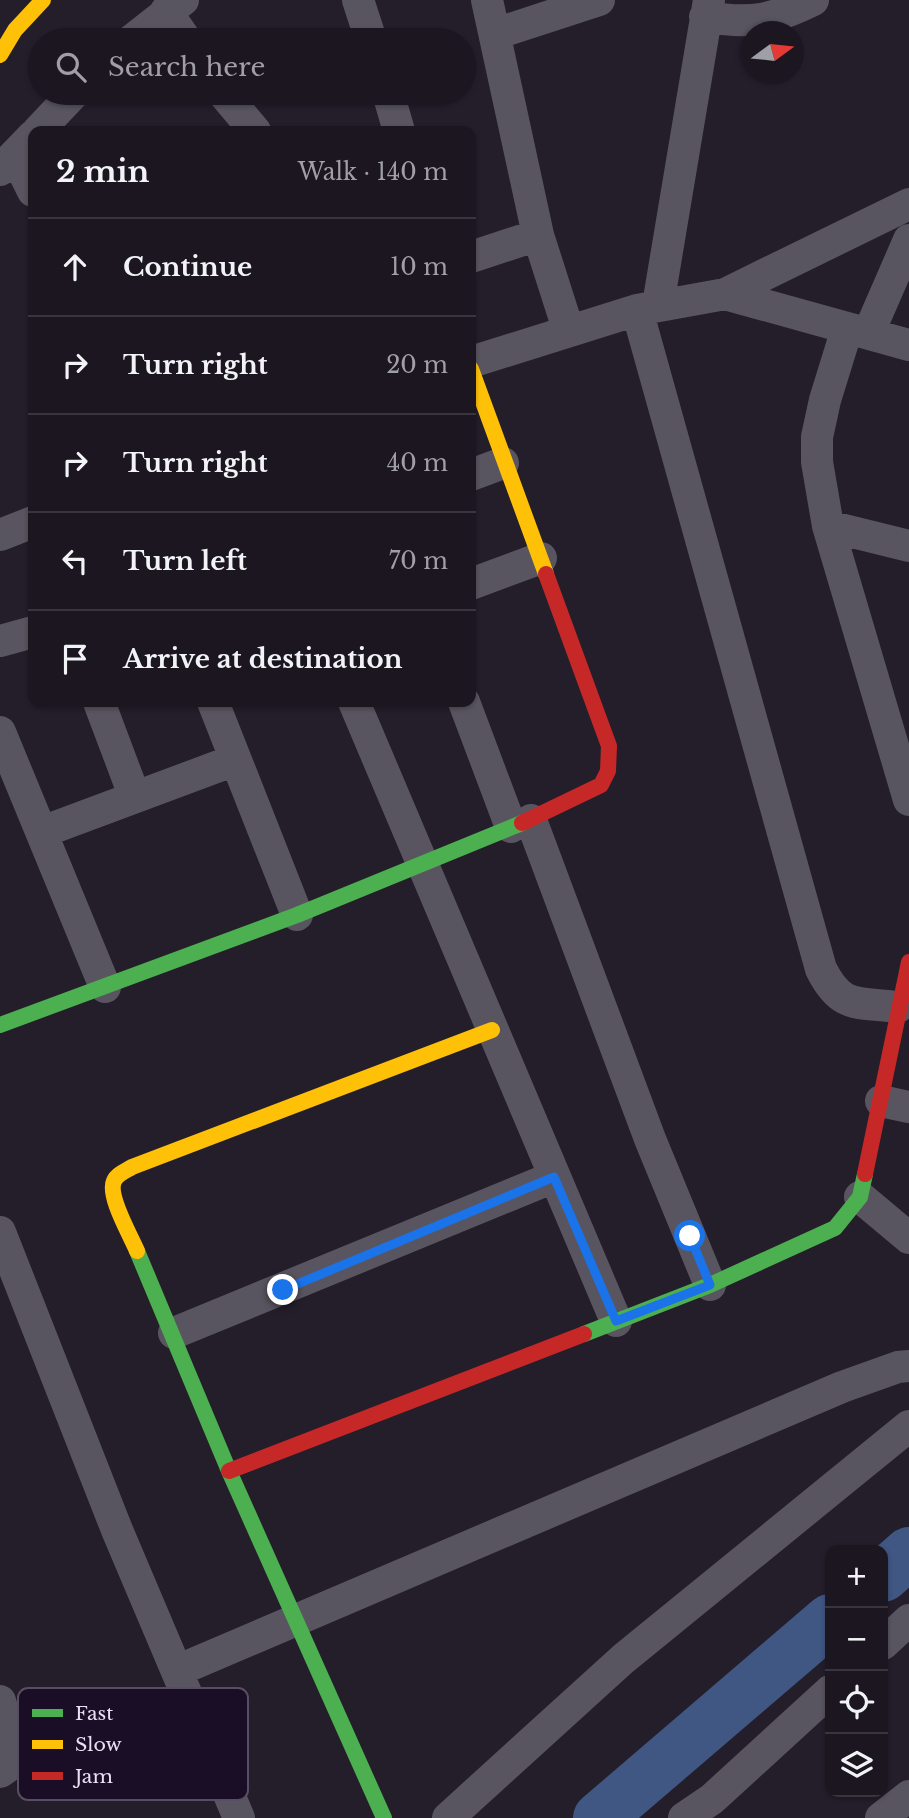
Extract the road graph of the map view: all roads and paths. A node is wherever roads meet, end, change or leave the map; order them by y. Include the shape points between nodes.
1 (43, 0) edge
2 (358, 0) edge
3 (486, 0) edge
4 (599, 0) edge
5 (813, 0) edge
6 (175, 6) edge
7 (707, 9) edge
8 (147, 28) edge
9 (182, 28) edge
10 (367, 28) edge
11 (495, 34) junction
12 (0, 55) edge
13 (63, 105) edge
14 (233, 105) edge
15 (391, 105) edge
16 (43, 126) edge
17 (251, 126) edge
18 (398, 126) edge
19 (16, 154) edge
20 (28, 180) edge
21 (909, 204) edge
22 (538, 235) junction
23 (909, 240) edge
24 (476, 255) edge
25 (724, 294) junction
26 (647, 307) junction
27 (568, 329) junction
28 (858, 331) junction
29 (909, 345) edge
30 (476, 360) edge
31 (476, 384) edge
32 (503, 463) junction
33 (476, 473) edge
34 (28, 524) edge
35 (828, 526) junction
36 (0, 536) edge
37 (909, 546) edge
38 (541, 558) junction
39 (476, 582) edge
40 (28, 633) edge
41 (0, 641) edge
42 (101, 707) edge
43 (215, 707) edge
44 (356, 707) edge
45 (466, 707) edge
46 (0, 732) edge
47 (235, 760) junction
48 (134, 795) junction
49 (909, 800) edge
50 (521, 824) junction
51 (42, 832) junction
52 (425, 865) junction
53 (297, 915) junction
54 (909, 962) edge
55 (105, 986) junction
56 (898, 1007) junction
57 (0, 1025) edge
58 (492, 1030) junction
59 (895, 1104) edge
60 (554, 1177) junction
61 (860, 1197) junction
62 (0, 1232) edge
63 (909, 1238) edge
64 (710, 1285) junction
65 (616, 1321) junction
66 (174, 1333) junction
67 (909, 1366) edge
68 (909, 1426) edge
69 (229, 1471) junction
70 (297, 1620) junction
71 (909, 1620) edge
72 (888, 1639) edge
73 (179, 1670) junction
74 (186, 1688) edge
75 (825, 1696) edge
76 (0, 1701) edge
77 (0, 1772) edge
78 (909, 1796) edge
79 (232, 1800) edge
80 (719, 1808) edge
81 (239, 1818) edge
82 (384, 1818) edge
83 (448, 1818) edge
84 (684, 1818) edge
85 (881, 1818) edge

1 - 12 street via 15,30
2 - 10 street
3 - 11 street
4 - 11 street
5 - 7 street via 780,16 743,23
6 - 8 street
6 - 9 street
7 - 26 street
11 - 22 street
13 - 16 street
14 - 17 street
15 - 18 street
19 - 20 street
21 - 25 street
22 - 24 street
22 - 27 street
23 - 28 street
25 - 26 street
25 - 28 street
26 - 27 street
26 - 56 street via 821,969 838,996 849,1002
27 - 30 street
28 - 29 street
28 - 35 street via 817,437
31 - 32 street
32 - 33 street
32 - 38 street
34 - 36 street
35 - 37 street
35 - 49 street
38 - 39 street
38 - 50 street via 609,746 610,760 601,785
40 - 41 street
42 - 48 street
43 - 47 street
44 - 52 street
45 - 50 street
46 - 51 street
47 - 48 street
47 - 53 street
48 - 51 street
50 - 52 street
50 - 64 street
51 - 55 street
52 - 53 street
52 - 58 street
53 - 55 street
54 - 56 street
55 - 57 street
56 - 59 street
58 - 60 street
58 - 66 street via 117,1176 112,1184 114,1199
59 - 61 street
60 - 65 street
60 - 66 street
61 - 63 street
61 - 64 street via 835,1228
62 - 73 street via 117,1530
64 - 65 street
65 - 69 street
66 - 69 street
67 - 70 street via 842,1387
68 - 83 street via 624,1659
69 - 70 street
70 - 73 street
70 - 82 street
71 - 72 street
73 - 74 street
75 - 80 street
76 - 77 street via 16,1755
78 - 85 street
79 - 81 street
80 - 84 street

